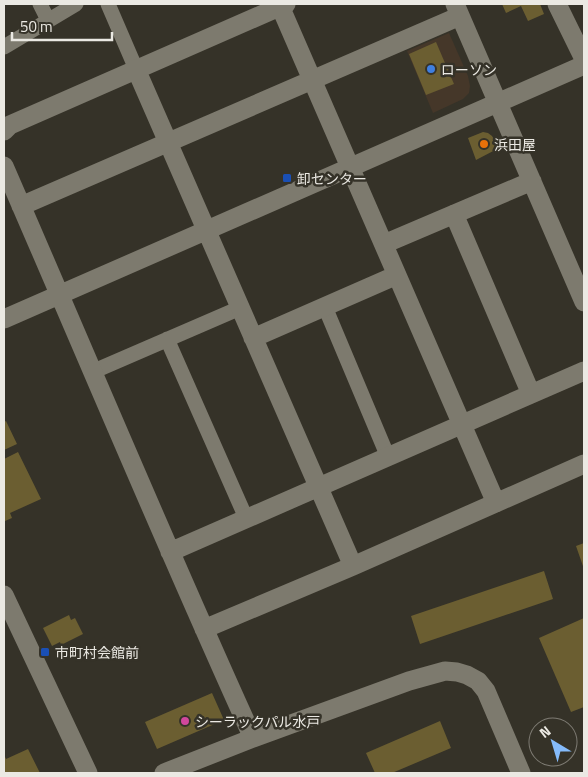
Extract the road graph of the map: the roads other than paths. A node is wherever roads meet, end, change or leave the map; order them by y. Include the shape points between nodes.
1 (40, 4) edge
2 (76, 4) edge
3 (108, 4) edge
4 (557, 4) edge
5 (283, 5) edge
6 (458, 10) edge
7 (48, 20) junction
8 (4, 47) edge
9 (584, 59) edge
10 (584, 65) edge
11 (136, 69) junction
12 (312, 80) junction
13 (498, 104) junction
14 (4, 132) edge
15 (168, 143) junction
16 (4, 166) edge
17 (351, 168) junction
18 (532, 181) junction
19 (21, 206) junction
20 (454, 214) junction
21 (206, 230) junction
22 (384, 244) junction
23 (397, 275) junction
24 (60, 294) junction
25 (584, 302) edge
26 (325, 307) junction
27 (240, 308) junction
28 (4, 319) edge
29 (253, 338) junction
30 (167, 339) junction
31 (584, 371) edge
32 (92, 372) junction
33 (531, 394) junction
34 (462, 424) junction
35 (388, 457) junction
36 (584, 464) edge
37 (318, 487) junction
38 (496, 503) junction
39 (246, 518) junction
40 (170, 552) junction
41 (353, 566) junction
42 (4, 595) edge
43 (204, 629) junction
44 (254, 738) junction
45 (88, 773) edge
46 (164, 773) edge
47 (521, 773) edge

1 - 7 street
2 - 7 street
3 - 11 street
4 - 9 street
5 - 11 street
5 - 12 street
6 - 12 street
6 - 13 street
7 - 8 street
10 - 13 street
11 - 14 street via 10,126
11 - 15 street
12 - 15 street
12 - 17 street
13 - 17 street
13 - 18 street
15 - 19 street
15 - 21 street
16 - 19 street
17 - 21 street
17 - 22 street
18 - 20 street
18 - 25 street
19 - 24 street
20 - 22 street
20 - 33 street
21 - 24 street
21 - 27 street
22 - 23 street
23 - 26 street
23 - 34 street
24 - 28 street
24 - 32 street
26 - 29 street
26 - 35 street
27 - 29 street
27 - 30 street
29 - 37 street
30 - 32 street
30 - 39 street
31 - 33 street
32 - 40 street
33 - 34 street
34 - 35 street
34 - 38 street
35 - 37 street
36 - 38 street
37 - 39 street
37 - 41 street
38 - 41 street
39 - 40 street
40 - 43 street
41 - 43 street
42 - 45 street
43 - 44 street
44 - 46 street
44 - 47 street via 409,681 445,671 457,672 478,681 486,691

